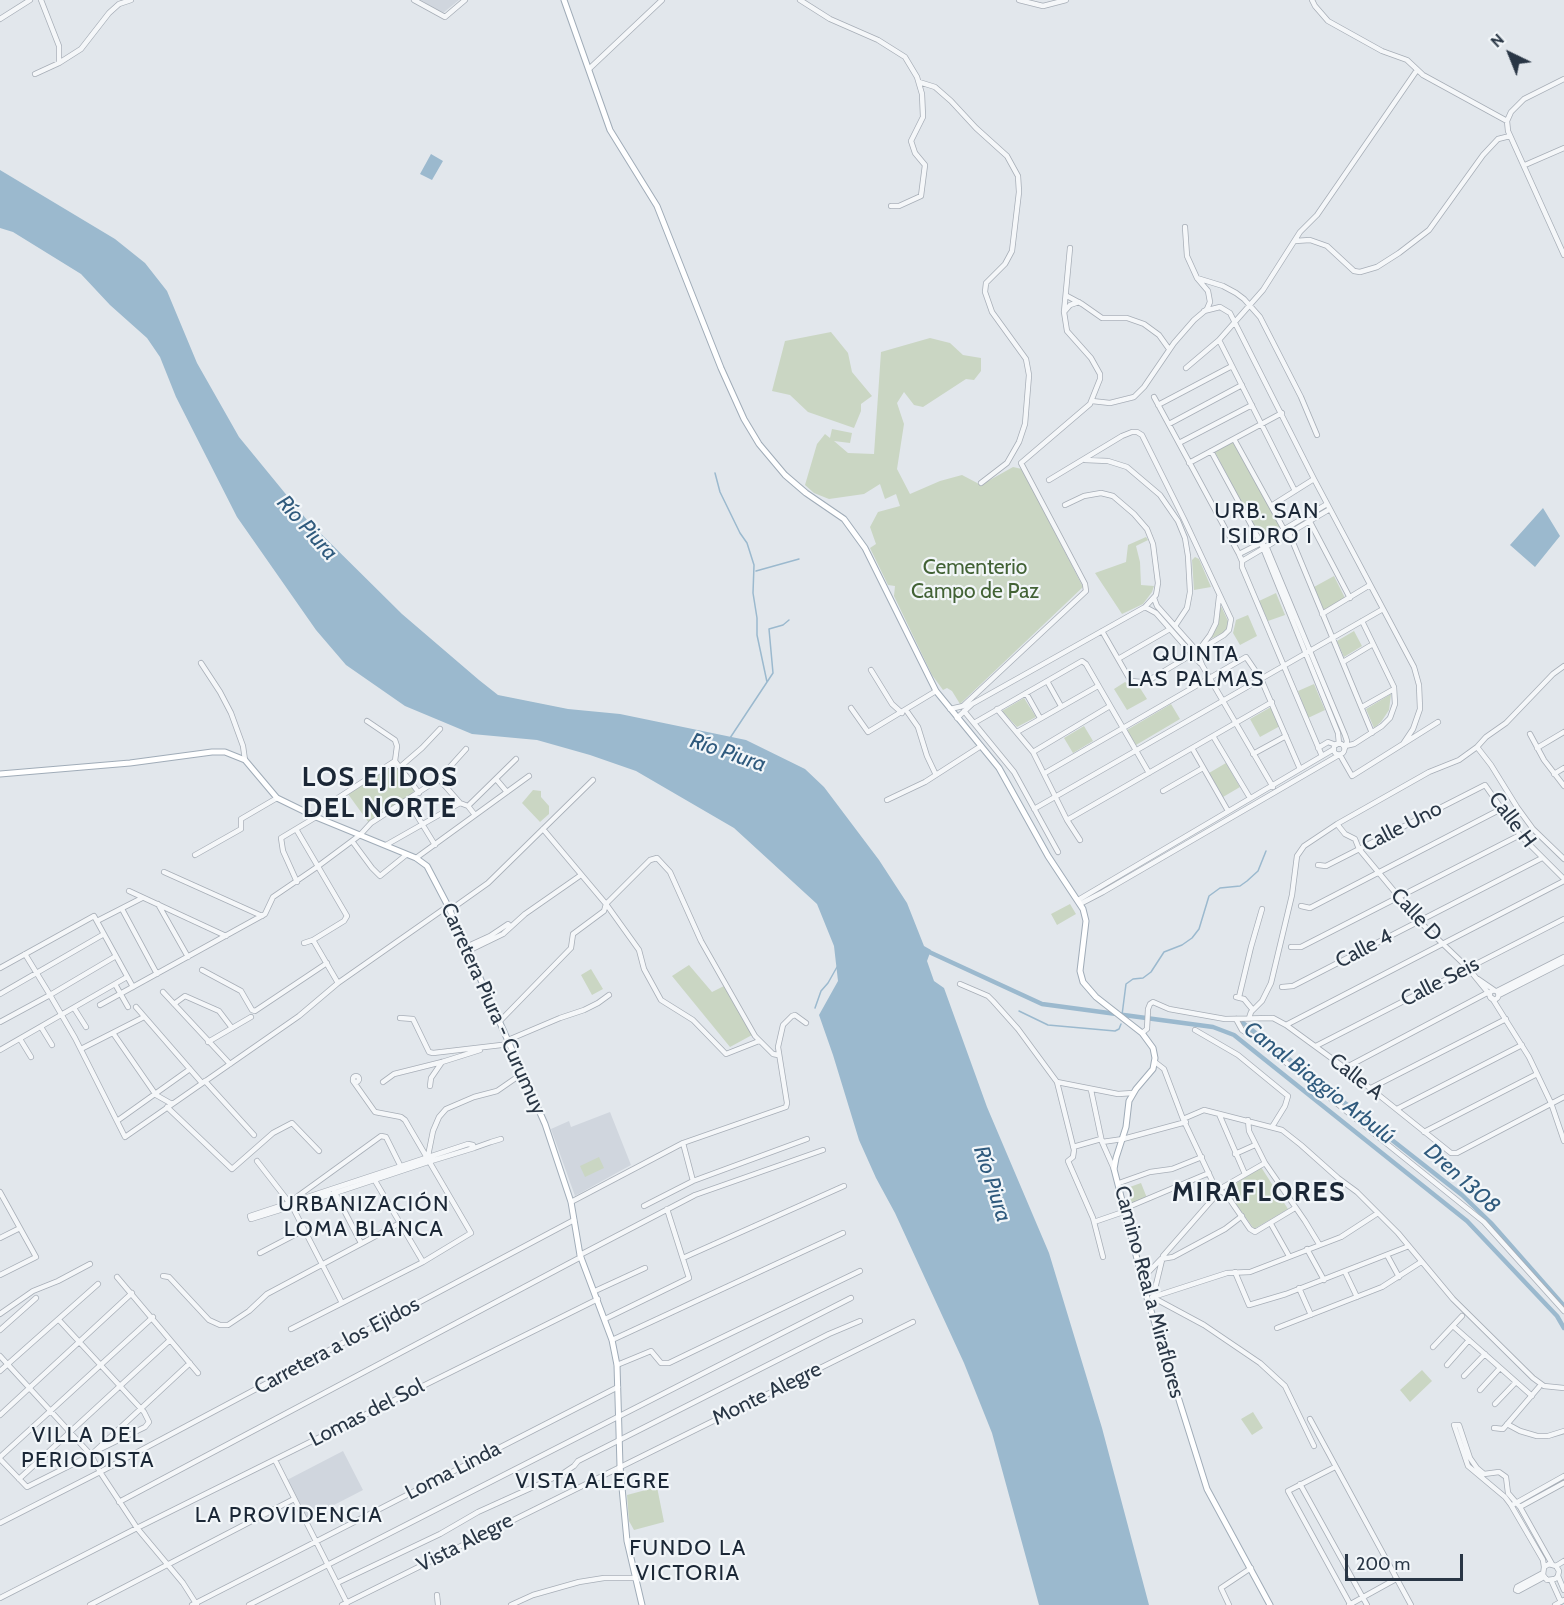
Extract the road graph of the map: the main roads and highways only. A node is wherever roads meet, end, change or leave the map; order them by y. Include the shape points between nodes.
1 (564, 0) edge
2 (0, 774) edge
3 (642, 1605) edge
4 (1270, 1605) edge

1 - 4 main road, Camino Real a Miraflores via 614,138 657,206 744,419 785,475 849,525 871,559 936,691 1008,781 1048,856 1079,902 1086,921 1081,976 1086,987 1153,1048 1155,1062 1133,1093 1114,1169 1142,1279 1207,1489
2 - 3 main road, Carretera Piura - Curumuy via 212,752 231,754 245,760 277,798 427,866 545,1124 571,1202 581,1256 612,1340 617,1365 627,1541

